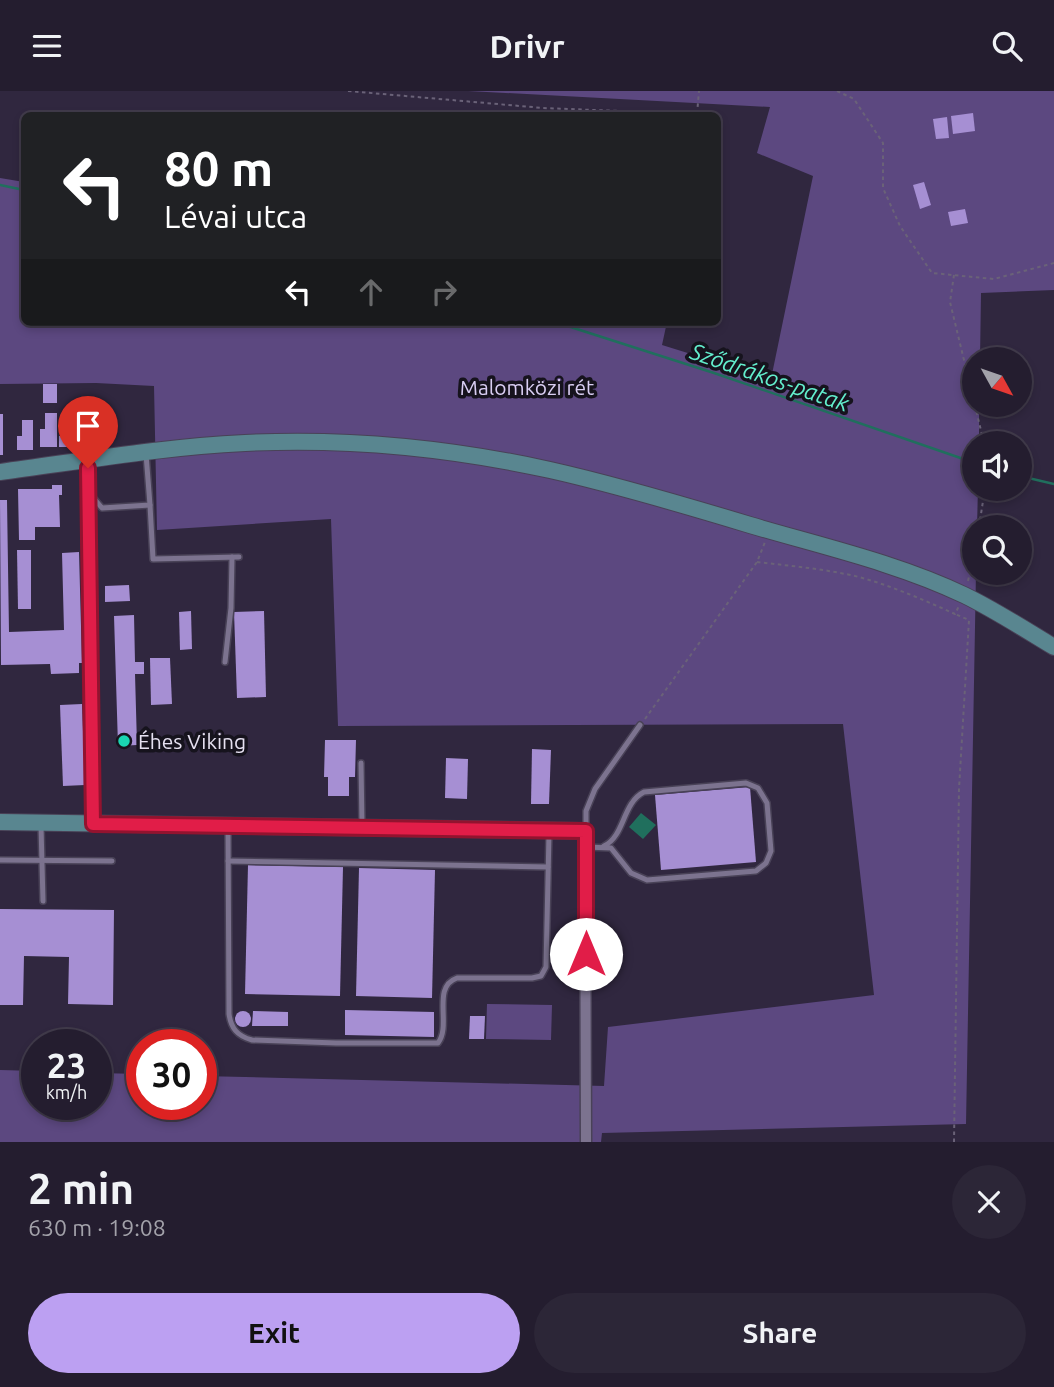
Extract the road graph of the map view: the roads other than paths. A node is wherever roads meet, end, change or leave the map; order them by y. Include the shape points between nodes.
1 (146, 451) junction
2 (87, 459) junction
3 (0, 472) edge
4 (88, 491) junction
5 (150, 505) junction
6 (1054, 647) edge
7 (225, 662) dead end
8 (640, 725) road end
9 (361, 762) dead end
10 (0, 822) edge
11 (41, 823) junction
12 (93, 824) junction
13 (228, 826) junction
14 (362, 828) junction
15 (550, 831) junction
16 (585, 839) junction
17 (604, 846) junction
18 (0, 860) edge
19 (42, 860) junction
20 (112, 860) dead end
21 (228, 861) junction
22 (548, 867) junction
23 (43, 901) dead end
24 (586, 1142) edge

1 - 2 main road
1 - 5 lane
1 - 6 main road via 245,443 401,447 575,476 892,567 963,594
2 - 3 main road
2 - 4 street
4 - 5 lane via 102,508
4 - 12 street
5 - 7 lane via 153,559 235,557
8 - 16 lane via 595,789 586,811
9 - 14 lane
10 - 11 main road
11 - 12 main road
11 - 19 lane
12 - 13 main road
13 - 14 main road
13 - 21 lane
14 - 15 main road
15 - 16 main road
15 - 22 lane
16 - 17 lane
16 - 24 street
17 - 17 lane via 611,843 633,801 644,792 746,783 765,797 771,851 756,871 647,880 631,873 615,851
18 - 19 lane
19 - 20 lane
19 - 23 lane
21 - 22 lane
21 - 22 lane via 232,1027 252,1040 336,1043 438,1043 443,1034 445,989 451,980 541,976 546,967

